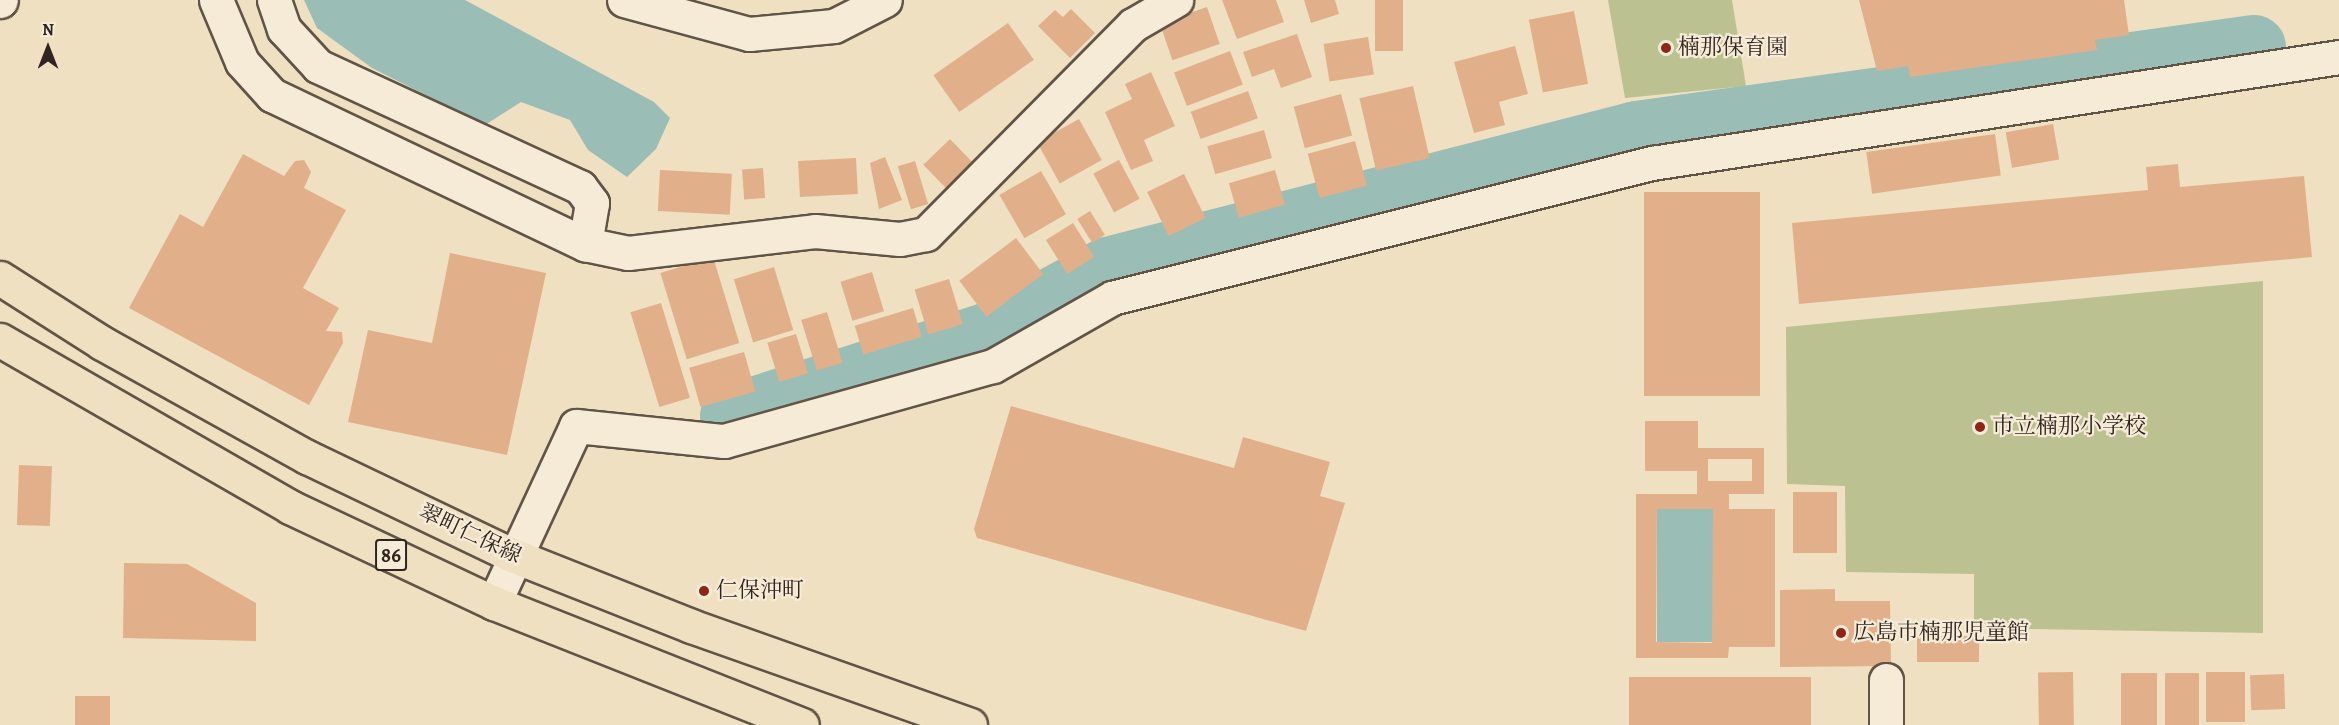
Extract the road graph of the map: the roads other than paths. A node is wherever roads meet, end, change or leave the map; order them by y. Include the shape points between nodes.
1 (216, 0) edge
2 (274, 0) edge
3 (624, 0) edge
4 (885, 0) edge
5 (1176, 0) edge
6 (2339, 57) edge
7 (585, 244) junction
8 (0, 278) edge
9 (0, 340) edge
10 (512, 555) junction
11 (494, 603) junction
12 (1886, 680) dead end
13 (802, 725) edge
14 (970, 725) edge
15 (1886, 725) edge

1 - 7 street via 242,62 272,95
2 - 7 street via 284,29 318,66 580,187 592,203
3 - 4 street via 748,34 834,26
5 - 7 street via 1133,25 926,234 900,239 815,231 628,253
6 - 10 street via 1652,163 1112,298 993,366 724,441 576,426
8 - 10 main road, 翠町仁保線 / 86 via 102,344 307,457
9 - 11 main road, 86 via 290,507
10 - 11 street
10 - 14 main road, 翠町仁保線 / 86 via 691,626
11 - 13 main road, 86
12 - 15 street

